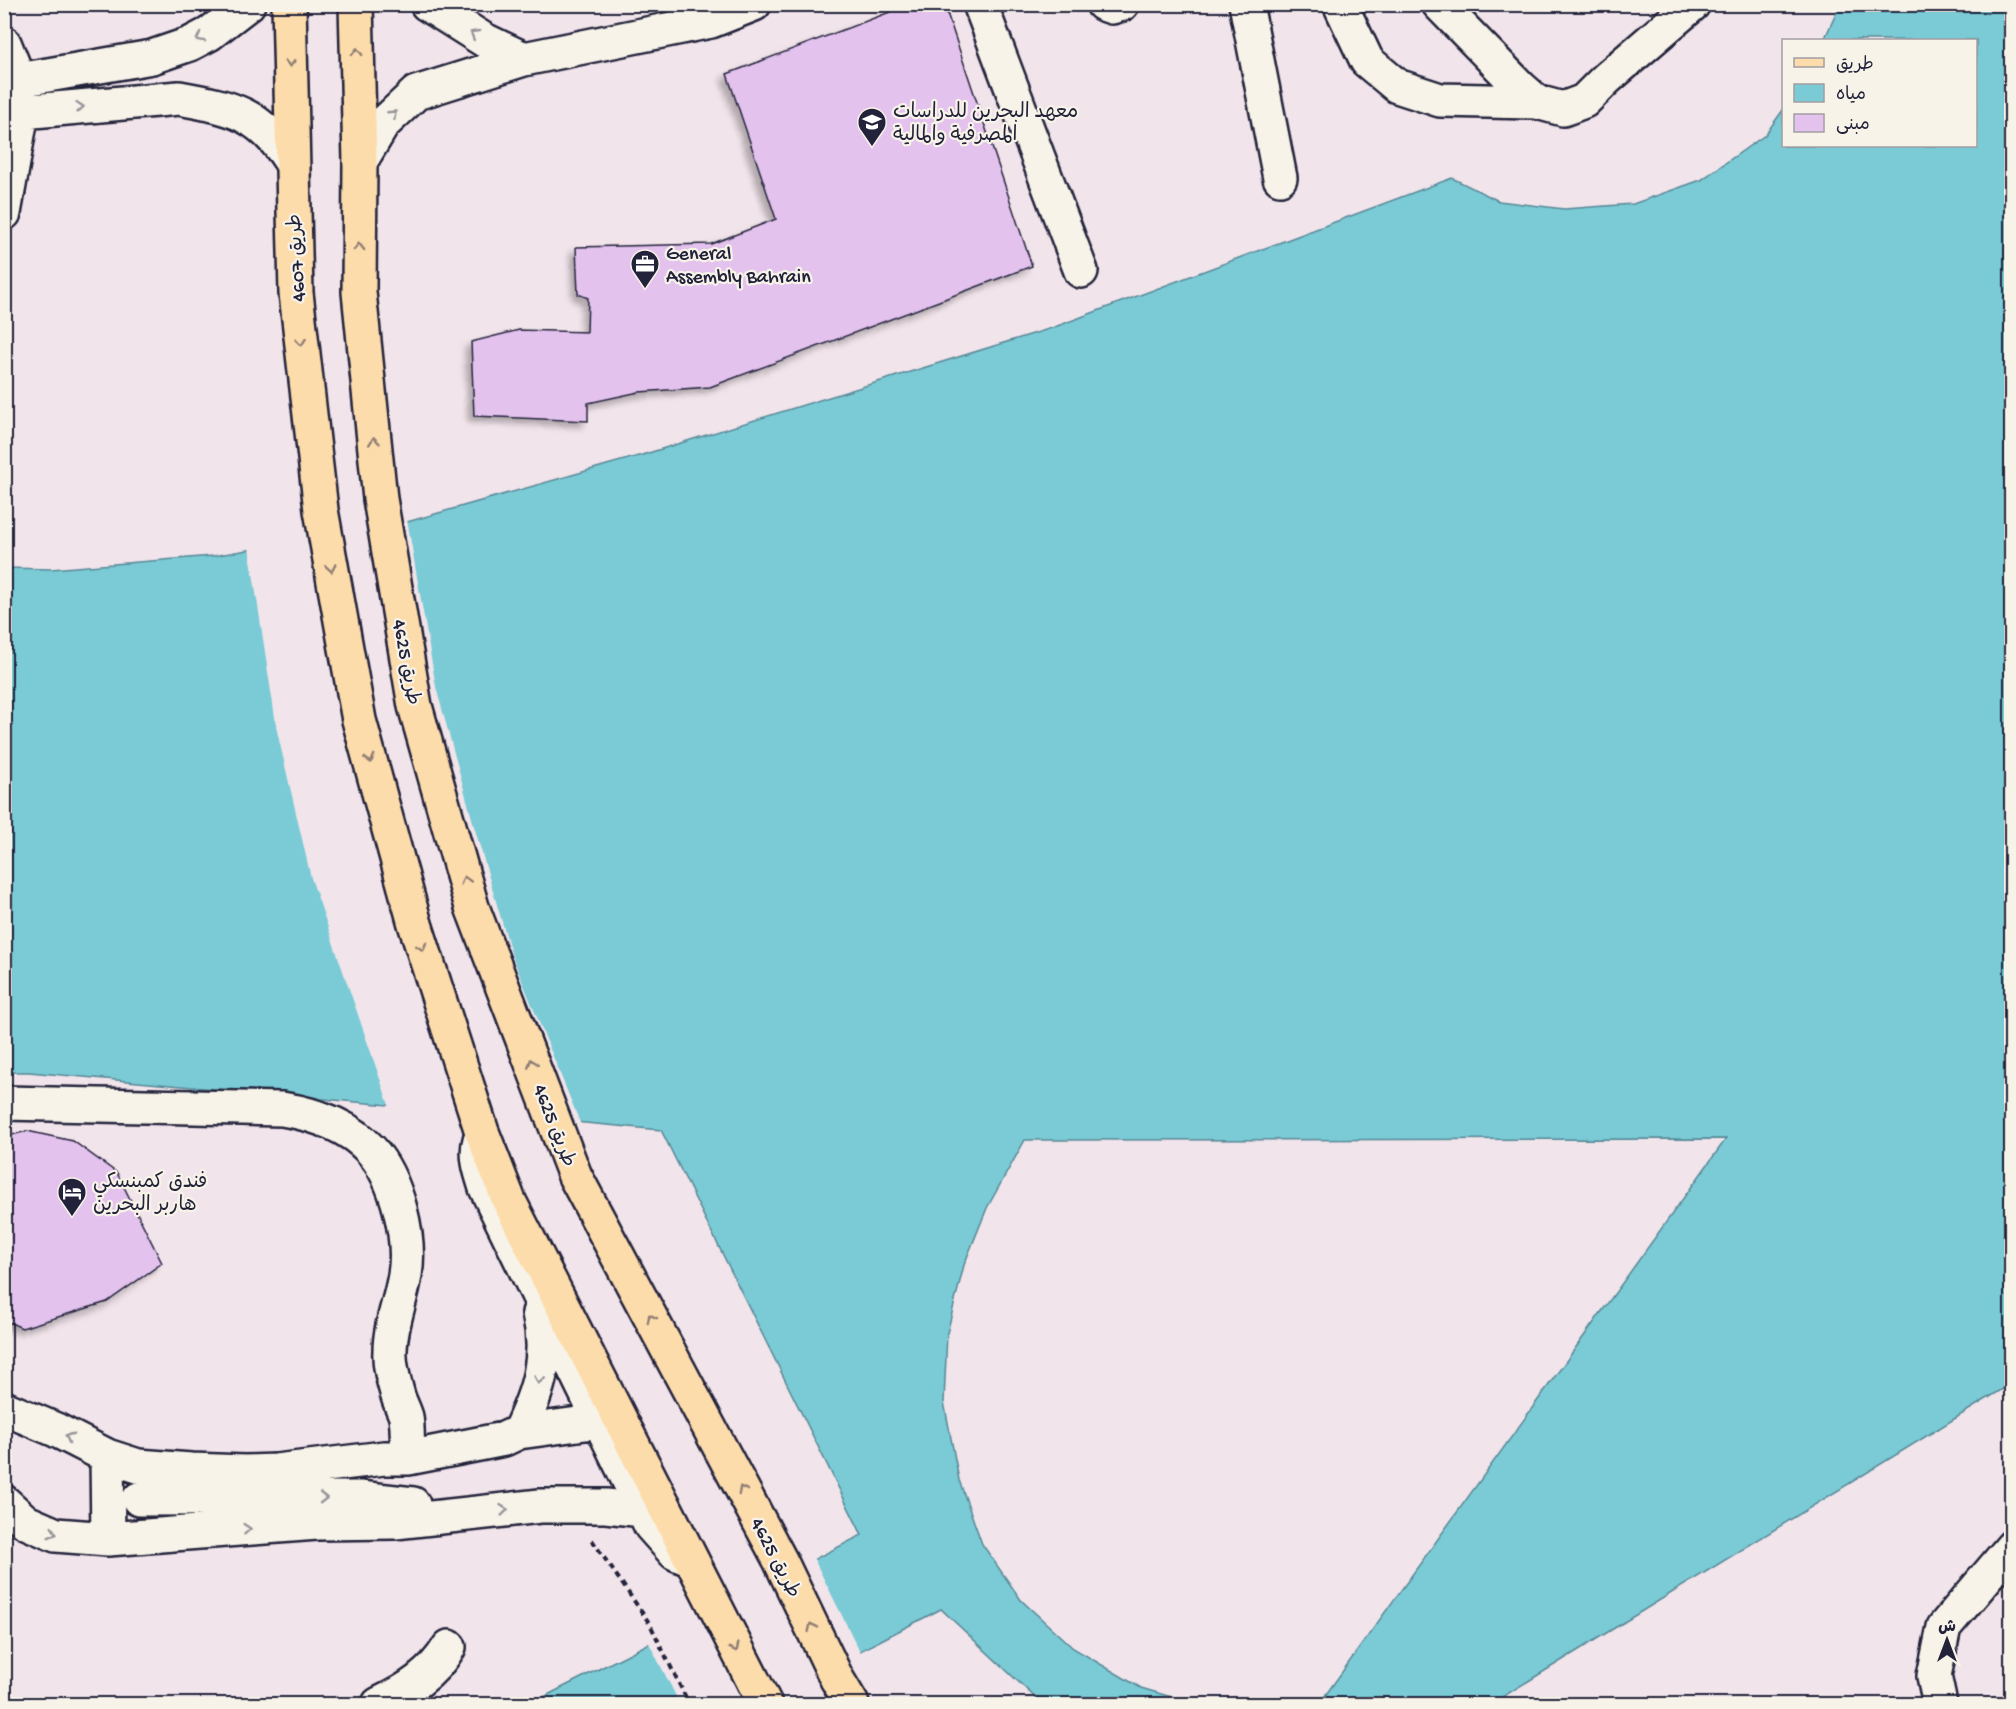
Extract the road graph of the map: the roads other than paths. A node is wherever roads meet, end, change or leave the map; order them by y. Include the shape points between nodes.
1 (248, 4) edge
2 (289, 4) edge
3 (357, 4) edge
4 (427, 4) edge
5 (754, 4) edge
6 (980, 4) edge
7 (1103, 4) edge
8 (1122, 4) edge
9 (1246, 4) edge
10 (1340, 4) edge
11 (1439, 4) edge
12 (1693, 4) edge
13 (4, 43) edge
14 (524, 59) junction
15 (19, 80) junction
16 (1537, 102) junction
17 (22, 112) junction
18 (360, 162) junction
19 (292, 163) junction
20 (1280, 178) dead end
21 (4, 213) edge
22 (1081, 271) dead end
23 (4, 1103) edge
24 (482, 1132) junction
25 (531, 1282) junction
26 (4, 1408) edge
27 (600, 1420) junction
28 (511, 1436) junction
29 (106, 1456) junction
30 (408, 1458) junction
31 (4, 1502) edge
32 (643, 1510) junction
33 (464, 1514) junction
34 (108, 1539) junction
35 (2012, 1546) edge
36 (691, 1560) junction
37 (449, 1647) dead end
38 (845, 1692) edge
39 (380, 1704) edge
40 (765, 1704) edge
41 (1940, 1704) edge

1 -> 15 street via 209,34 152,57
2 -> 19 main road, طريق 4607
18 -> 3 main road
14 -> 4 street via 484,40
5 - 14 street via 711,21
6 - 22 street
7 - 8 street
9 - 20 street
10 - 16 street via 1367,61 1397,86 1440,100
11 - 16 street
12 - 16 street via 1584,101 1563,110
13 - 15 street
18 -> 14 street via 383,124 416,93
15 - 17 street
17 -> 19 street via 191,100 246,115 280,144
17 - 21 street
38 -> 18 main road, طريق 4625 via 780,1560 575,1176 472,907 415,706 380,499 359,292
19 -> 24 main road, طريق 4607 via 296,294 321,510 359,720 415,924
23 - 30 street via 282,1109 328,1121 371,1150 394,1192 406,1244 405,1274 389,1353 406,1416
24 - 25 street via 477,1149 486,1188
24 - 36 main road via 508,1201
25 - 27 street
25 -> 28 street via 544,1332 544,1355 532,1406
29 -> 26 street
27 - 28 street
27 - 32 street
28 - 30 street
28 -> 33 street via 465,1457 320,1476 138,1491 359,1498
29 - 30 street via 138,1466 245,1472
29 - 34 street
31 -> 34 street via 26,1521 56,1535
33 -> 32 street via 568,1505
32 - 36 street via 664,1542 675,1553
34 -> 33 street
35 - 41 street via 1944,1627 1934,1676
36 -> 40 main road
37 - 39 street via 430,1672

